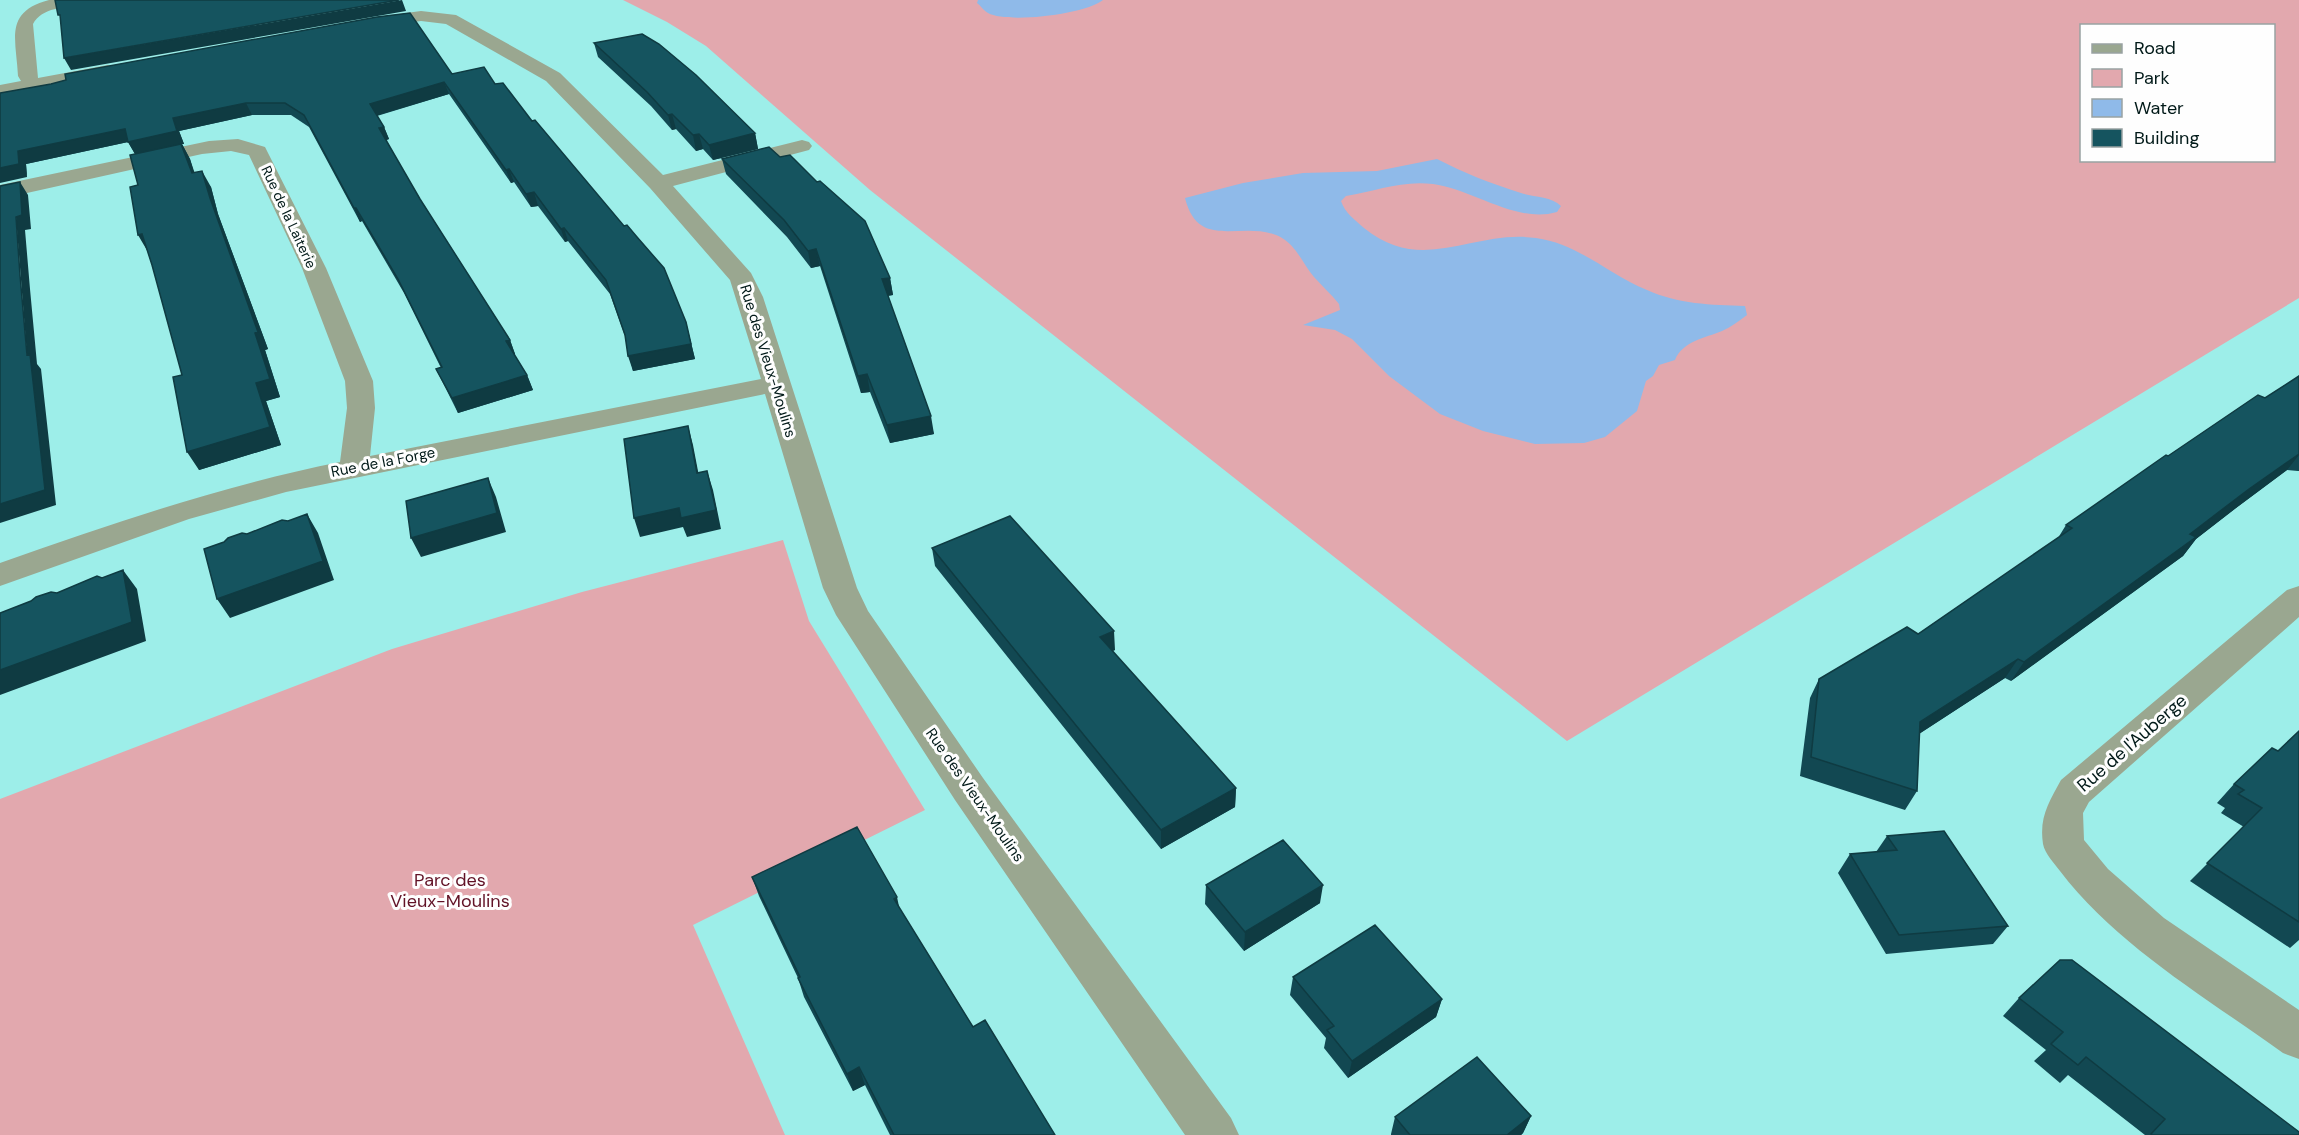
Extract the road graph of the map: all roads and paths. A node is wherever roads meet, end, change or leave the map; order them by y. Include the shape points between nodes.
1 (76, 0) edge
2 (346, 27) edge
3 (137, 65) edge
4 (33, 84) junction
5 (0, 91) edge
6 (802, 146) dead end
7 (658, 183) junction
8 (0, 192) edge
9 (776, 384) junction
10 (354, 467) junction
11 (0, 575) edge
12 (2299, 598) edge
13 (2299, 1037) edge
14 (1215, 1135) edge

1 - 4 street via 42,7 26,18 27,76
2 - 7 street, Rue des Vieux-Moulins via 421,16 460,23 553,77
3 - 4 street
4 - 5 street
6 - 7 street
7 - 9 street, Rue des Vieux-Moulins via 742,278
8 - 10 street, Rue de la Laiterie via 202,148 248,146 258,151 314,268 359,381 361,408
9 - 10 street, Rue de la Forge
9 - 14 street, Rue des Vieux-Moulins via 840,588 853,615 969,789
10 - 11 street, Rue de la Forge via 178,512
12 - 13 street, Rue de l'Auberge via 2075,791 2063,813 2064,845 2093,882 2149,932

